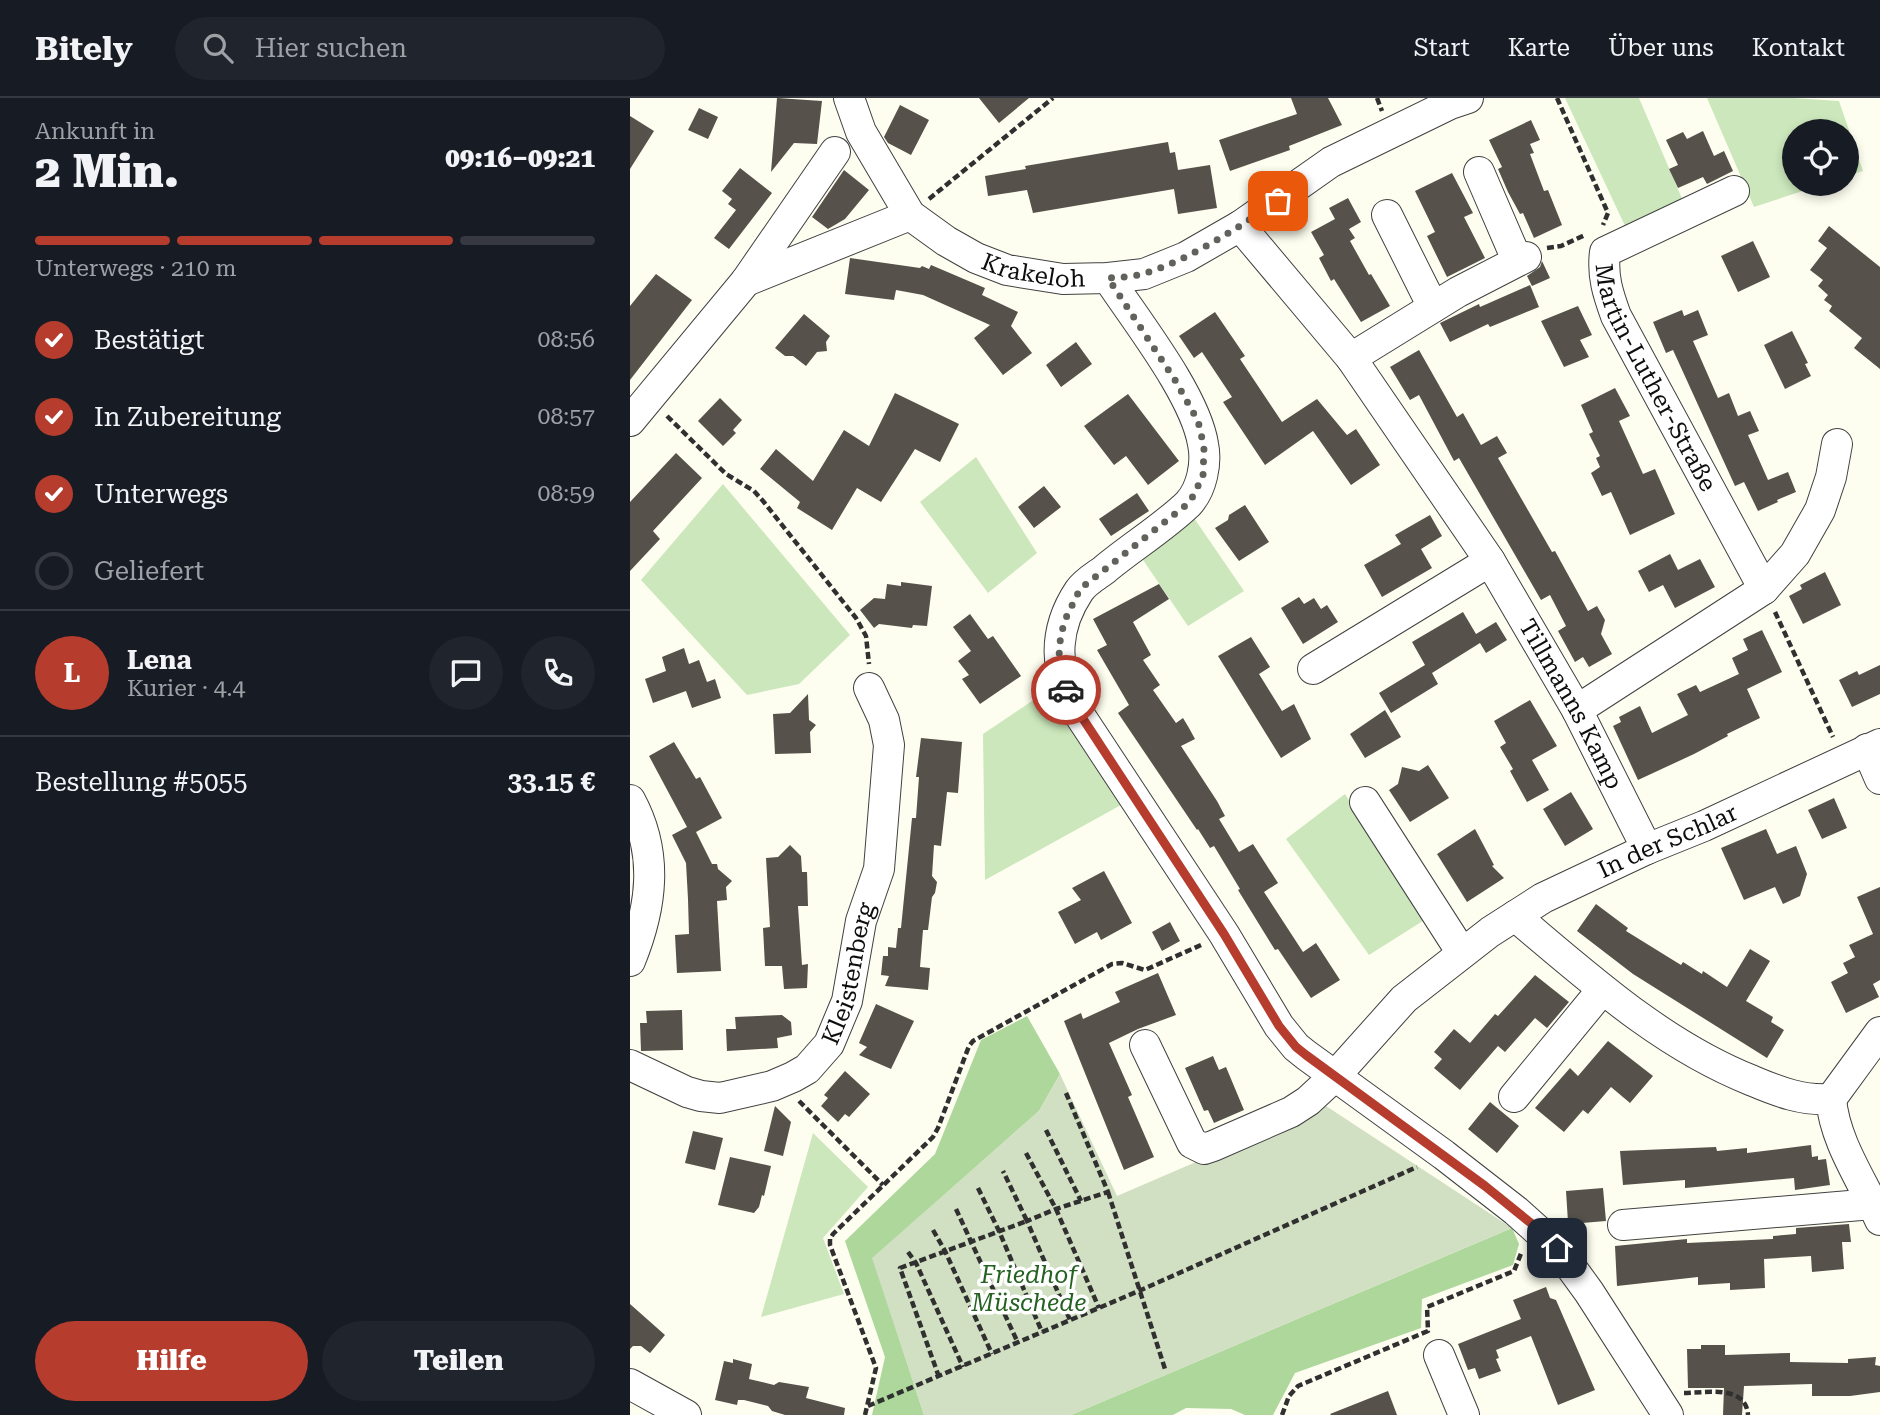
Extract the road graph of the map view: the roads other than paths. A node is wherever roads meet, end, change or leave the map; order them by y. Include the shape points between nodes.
1 (849, 98) edge
2 (1468, 98) edge
3 (835, 152) dead end
4 (1479, 172) dead end
5 (1734, 191) dead end
6 (910, 215) junction
7 (1387, 215) dead end
8 (1240, 226) junction
9 (1108, 278) junction
10 (746, 281) junction
11 (1433, 307) junction
12 (1351, 358) junction
13 (639, 410) edge
14 (1837, 444) dead end
15 (1490, 561) junction
16 (1764, 589) junction
17 (1313, 670) dead end
18 (869, 688) road end
19 (1577, 710) junction
20 (1863, 751) edge
21 (1880, 779) edge
22 (630, 800) edge
23 (1365, 802) dead end
24 (1647, 849) junction
25 (1515, 916) junction
26 (1462, 953) junction
27 (630, 961) edge
28 (1602, 990) junction
29 (1880, 1032) edge
30 (1146, 1045) dead end
31 (630, 1065) edge
32 (1336, 1075) junction
33 (1514, 1097) dead end
34 (1831, 1099) junction
35 (1877, 1212) edge
36 (1623, 1225) dead end
37 (1439, 1355) dead end
38 (630, 1384) edge
39 (1661, 1404) edge
40 (686, 1415) edge
41 (1464, 1415) edge

1 - 6 street, Krakeloh via 861,131
2 - 8 street, Krakeloh via 1331,162
3 - 10 street
4 - 11 street via 1521,259
5 - 16 street, Martin-Luther-Straße via 1604,240 1603,267 1616,316
6 - 9 street, Krakeloh via 946,241 1007,270 1063,279
6 - 10 street
7 - 11 street
8 - 9 street, Krakeloh via 1186,257 1144,274
8 - 12 street, Tillmanns Kamp
9 - 32 street via 1198,421 1204,447 1203,476 1190,502 1080,589 1064,622 1060,674 1072,702 1286,1036
10 - 13 street
11 - 12 street
12 - 15 street, Tillmanns Kamp
14 - 16 street via 1820,510 1795,554
15 - 17 street
15 - 19 street, Tillmanns Kamp
16 - 19 street
18 - 31 street, Kleistenberg via 884,720 889,745 878,878 863,913 847,1000 823,1052 807,1069 780,1083 713,1098 678,1088
19 - 24 street, Tillmanns Kamp
20 - 21 street
20 - 24 street, In der Schlar
22 - 27 street via 649,850 650,884 645,918
23 - 26 street
24 - 25 street, In der Schlar
25 - 26 street, In der Schlar
25 - 28 street
26 - 32 street, In der Schlar via 1404,999
28 - 33 street
28 - 34 street via 1706,1061 1786,1093 1812,1100
29 - 34 street
30 - 32 street, In der Schlar via 1192,1143 1204,1149 1291,1112
32 - 39 street via 1444,1155 1557,1248
34 - 35 street via 1843,1143
35 - 36 street
37 - 41 street
38 - 40 street

